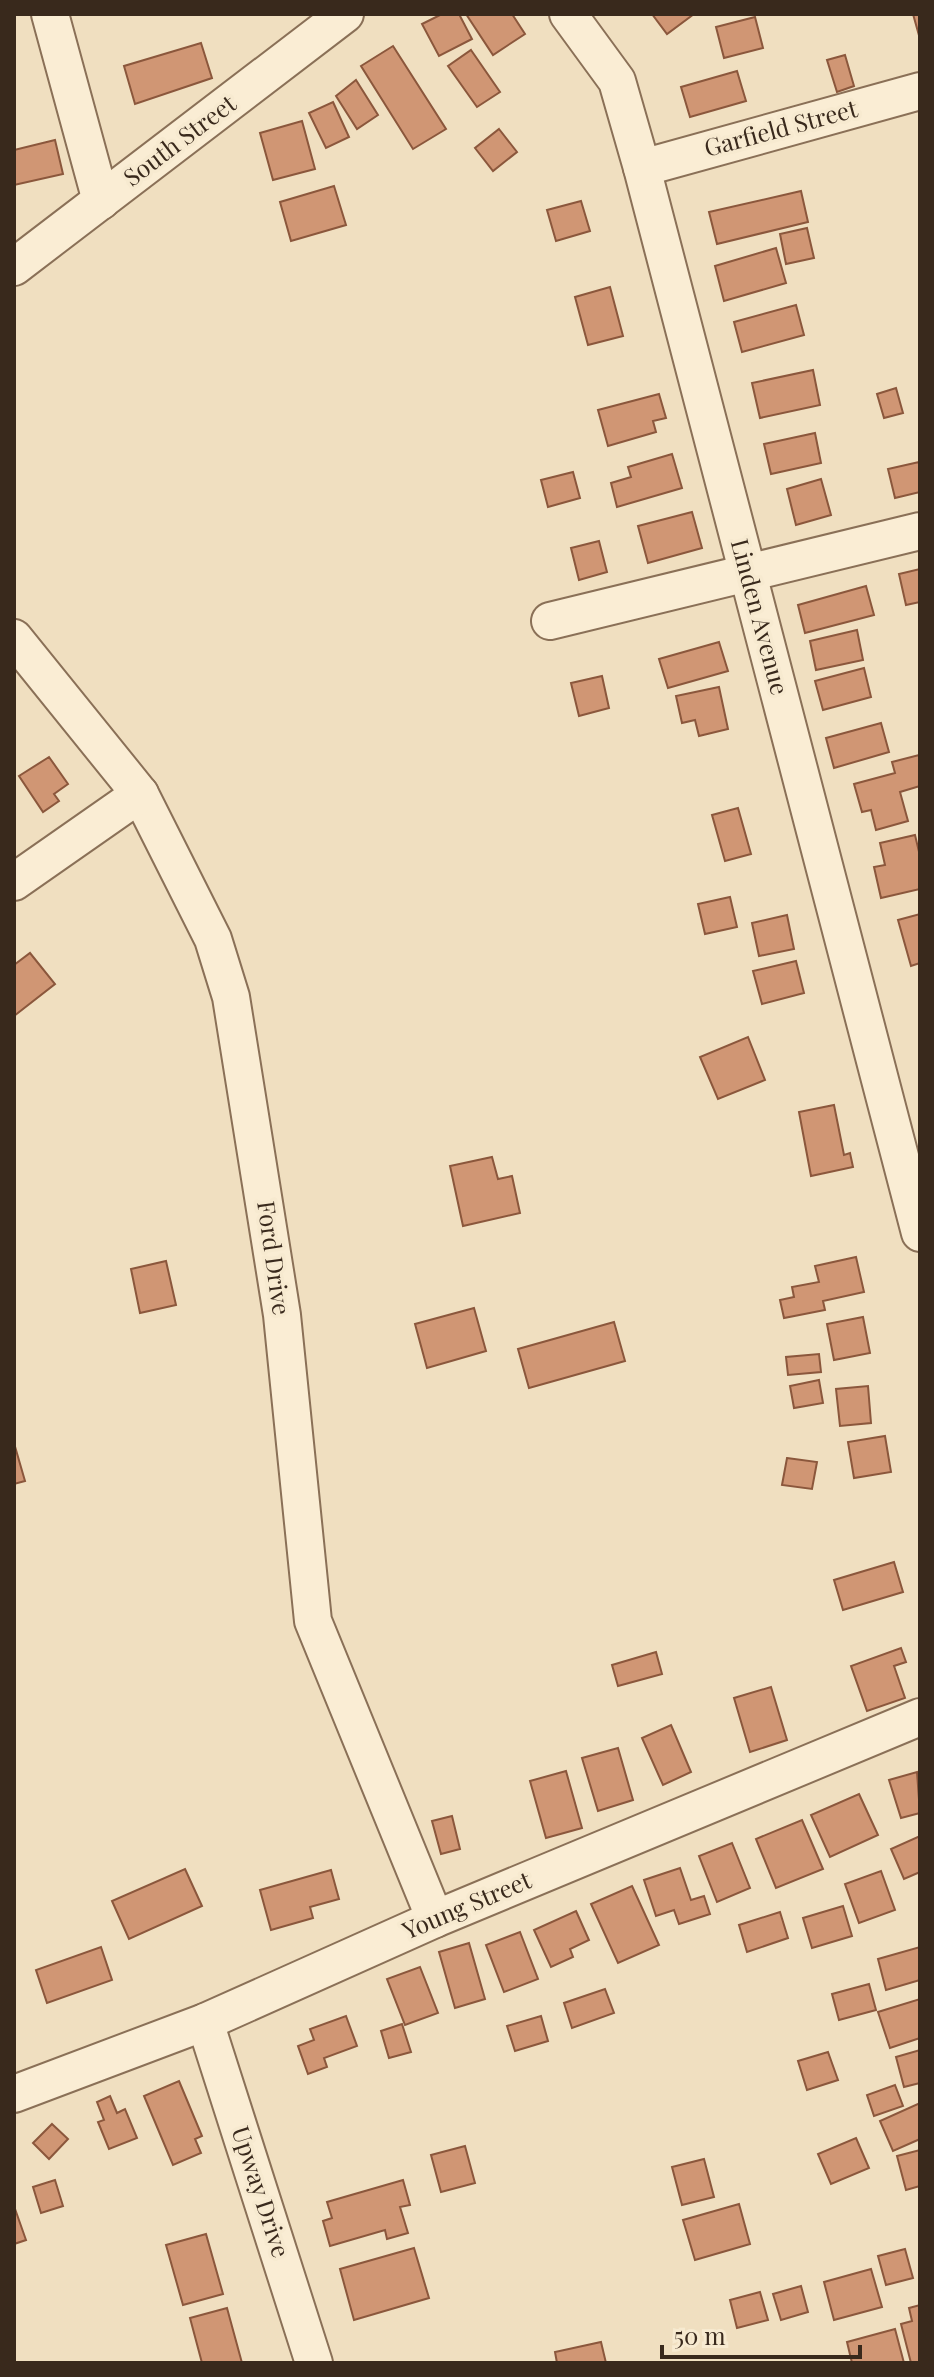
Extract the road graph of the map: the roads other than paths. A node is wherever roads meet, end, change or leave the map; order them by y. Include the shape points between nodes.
1 (50, 14) edge
2 (345, 14) edge
3 (568, 14) edge
4 (920, 91) edge
5 (642, 168) junction
6 (101, 201) junction
7 (14, 267) edge
8 (920, 531) edge
9 (748, 575) junction
10 (550, 621) dead end
11 (14, 638) edge
12 (140, 794) junction
13 (14, 882) edge
14 (920, 1233) edge
15 (920, 1717) edge
16 (435, 1919) junction
17 (205, 2022) junction
18 (14, 2094) edge
19 (314, 2363) edge

1 - 6 street
2 - 6 street, South Street
3 - 5 street, Linden Avenue via 617,81
4 - 5 street, Garfield Street
5 - 9 street, Linden Avenue
6 - 7 street, South Street
8 - 9 street
9 - 10 street
9 - 14 street, Linden Avenue
11 - 12 street, Ford Drive
12 - 13 street
12 - 16 street, Ford Drive via 213,939 231,997 282,1315 313,1621
15 - 16 street, Young Street
16 - 17 street, Young Street
17 - 18 street, Young Street
17 - 19 street, Upway Drive

